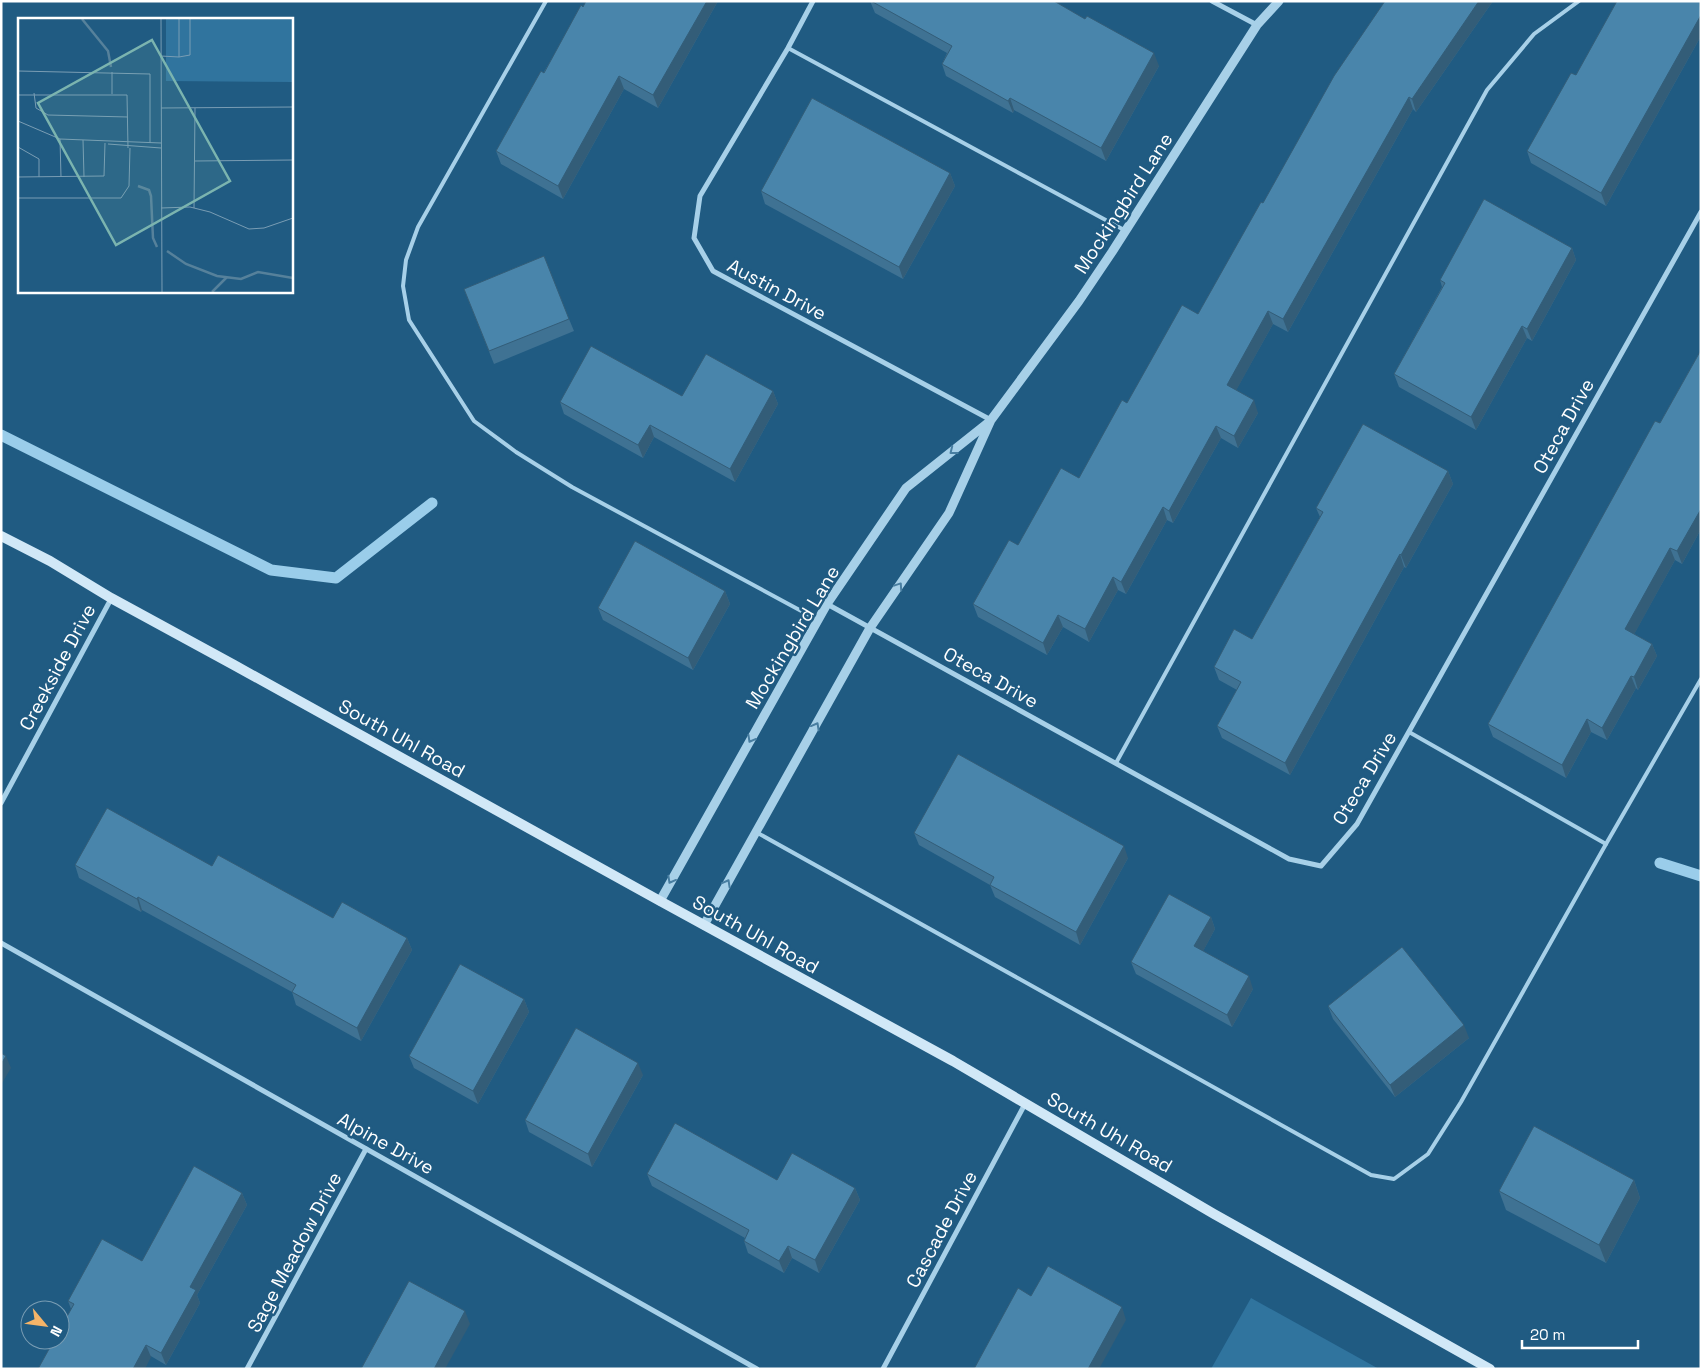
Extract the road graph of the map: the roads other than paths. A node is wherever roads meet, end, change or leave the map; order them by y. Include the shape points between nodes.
1 (546, 1) edge
2 (813, 1) edge
3 (1212, 1) edge
4 (1279, 1) edge
5 (1579, 1) edge
6 (1256, 26) junction
7 (788, 48) junction
8 (1701, 212) edge
9 (1126, 231) junction
10 (991, 420) junction
11 (1, 536) edge
12 (111, 598) junction
13 (826, 604) junction
14 (818, 620) junction
15 (870, 628) junction
16 (1701, 679) edge
17 (1409, 732) junction
18 (1116, 763) junction
19 (1, 803) edge
20 (756, 832) junction
21 (1606, 844) junction
22 (660, 901) junction
23 (704, 925) junction
24 (1, 943) edge
25 (1026, 1103) junction
26 (366, 1149) junction
27 (247, 1369) edge
28 (757, 1369) edge
29 (883, 1369) edge
30 (1490, 1369) edge

1 - 14 lane via 418,227 406,260 403,286 409,320 474,421 516,452 572,487
2 - 7 street, Austin Drive
3 - 6 street
4 - 6 street, Mockingbird Lane
5 - 18 lane via 1534,34 1487,90
6 - 9 street, Mockingbird Lane
7 - 9 lane
7 - 10 street, Austin Drive via 700,196 694,238 712,272
8 - 17 street, Oteca Drive
9 - 10 street, Mockingbird Lane
10 -> 13 street, Mockingbird Lane via 906,488
15 -> 10 street, Mockingbird Lane via 949,513
11 - 12 main road, South Uhl Road
12 - 19 street, Creekside Drive
12 - 22 main road, South Uhl Road
13 - 14 street, Mockingbird Lane
13 - 15 street, Oteca Drive
14 -> 22 street, Mockingbird Lane
15 - 18 street, Oteca Drive
20 -> 15 street, Mockingbird Lane
16 - 21 lane
17 - 18 street, Oteca Drive via 1357,824 1321,866 1289,859
17 - 21 lane
20 - 21 lane via 1371,1175 1394,1179 1428,1154 1466,1094
23 -> 20 street, Mockingbird Lane
22 - 23 main road, South Uhl Road
23 - 25 main road, South Uhl Road
24 - 26 street, Alpine Drive
25 - 29 street, Cascade Drive
25 - 30 main road, South Uhl Road via 1214,1214
26 - 27 street, Sage Meadow Drive
26 - 28 street, Alpine Drive

